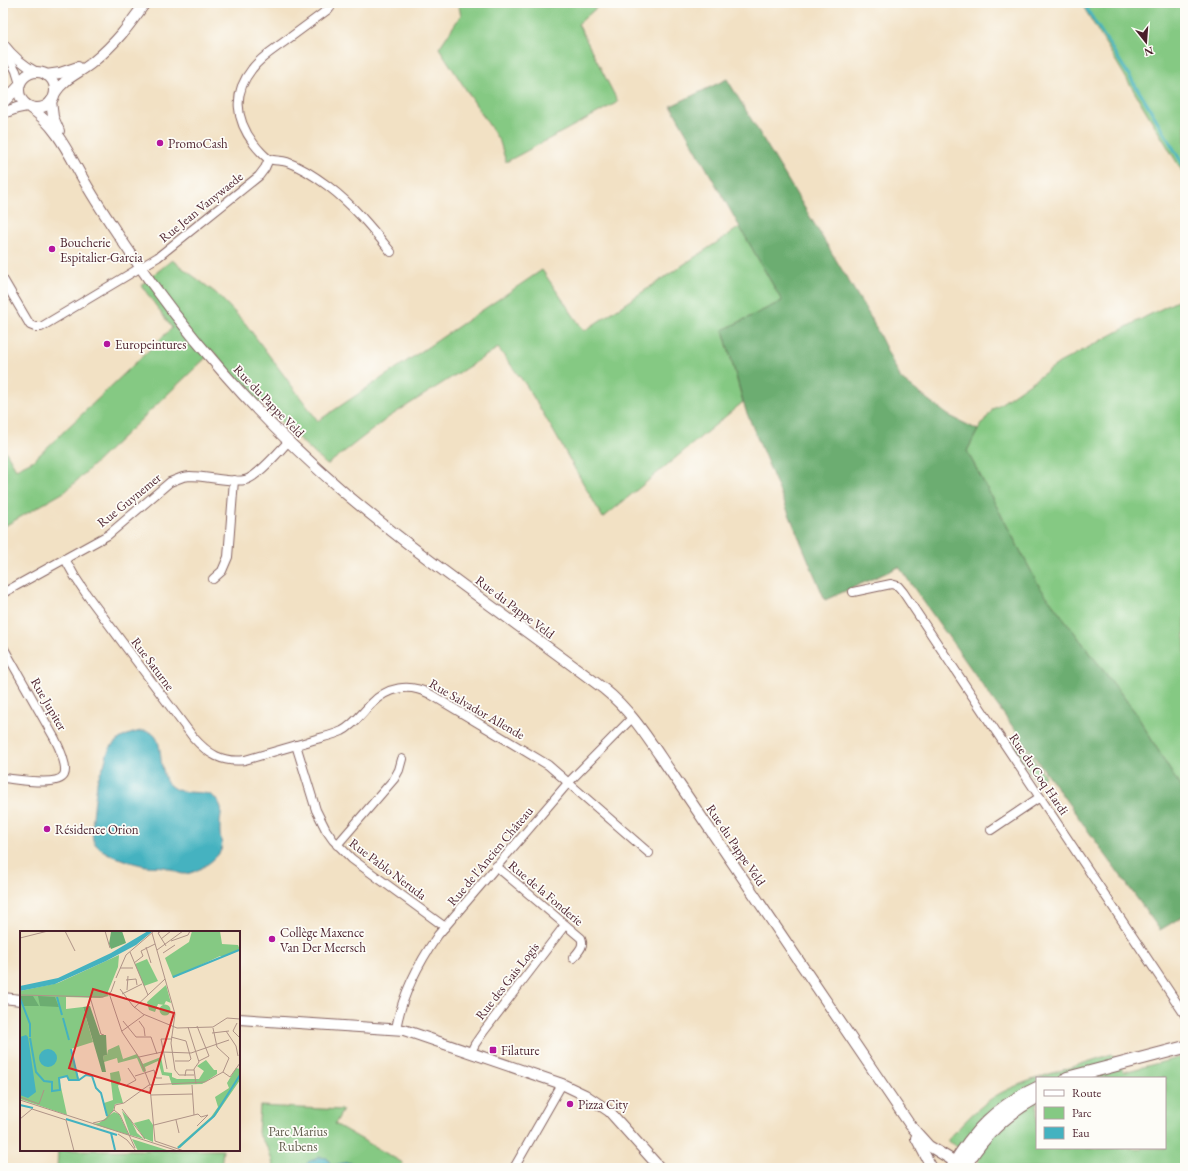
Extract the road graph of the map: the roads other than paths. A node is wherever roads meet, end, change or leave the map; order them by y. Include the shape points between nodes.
1 (145, 3) edge
2 (330, 8) dead end
3 (3, 44) edge
4 (99, 56) junction
5 (42, 74) junction
6 (19, 85) junction
7 (53, 97) junction
8 (3, 103) edge
9 (29, 107) junction
10 (3, 113) edge
11 (65, 146) junction
12 (269, 159) junction
13 (391, 252) dead end
14 (141, 268) junction
15 (3, 280) edge
16 (289, 441) junction
17 (234, 480) junction
18 (65, 559) junction
19 (213, 580) dead end
20 (853, 592) dead end
21 (3, 593) edge
22 (3, 648) edge
23 (632, 718) junction
24 (296, 745) junction
25 (402, 759) dead end
26 (240, 761) joint
27 (3, 778) edge
28 (568, 783) junction
29 (1040, 797) junction
30 (991, 830) dead end
31 (337, 844) junction
32 (648, 853) dead end
33 (496, 866) junction
34 (566, 925) junction
35 (445, 927) junction
36 (573, 958) dead end
37 (3, 998) edge
38 (20, 1000) edge
39 (1185, 1015) edge
40 (240, 1019) edge
41 (396, 1029) junction
42 (1185, 1047) edge
43 (471, 1052) junction
44 (1138, 1060) junction
45 (1071, 1077) edge
46 (1089, 1077) edge
47 (562, 1084) junction
48 (1036, 1089) edge
49 (1036, 1098) edge
50 (1005, 1112) junction
51 (910, 1125) junction
52 (959, 1166) edge
53 (514, 1168) edge
54 (660, 1168) edge
55 (932, 1168) edge

1 - 4 street via 124,33
2 - 12 street via 258,63 242,86 238,106 242,124 256,147
3 - 5 street via 19,61
3 - 6 street via 16,71
4 - 5 street via 68,71
4 - 7 street via 67,80
5 - 6 street via 27,75
5 - 7 street via 53,83
6 - 8 street
6 - 9 street via 20,98
7 - 9 street via 43,108
7 - 11 street, Rue du Pappe Veld via 55,120
9 - 10 street
9 - 11 street, Rue du Pappe Veld via 45,119
11 - 14 street, Rue du Pappe Veld via 100,206
12 - 13 street via 292,164 336,192 361,215
12 - 14 street, Rue Jean Vanywaede via 259,176
14 - 15 street, Rue Jean Vanywaede via 38,327 30,325
14 - 16 street, Rue du Pappe Veld via 214,362
16 - 17 street, Rue Guynemer via 254,476
16 - 23 street, Rue du Pappe Veld via 368,512 610,693
17 - 18 street, Rue Guynemer via 194,476 173,480 108,535
17 - 19 street via 228,557 222,571
18 - 21 street, Rue Guynemer
18 - 26 street, Rue Saturne via 89,599 198,742 216,757
20 - 29 street, Rue du Coq Hardi via 886,584 898,586
22 - 27 street, Rue Jupiter via 57,744 65,769 64,776 49,782
23 - 28 street, Rue de l'Ancien Château
23 - 51 street, Rue du Pappe Veld
24 - 26 street, Rue Salvador Allende
24 - 28 street, Rue Salvador Allende via 342,730 352,724 381,695 393,689 412,687 430,694 543,762
24 - 31 street, Rue Pablo Neruda via 316,810 326,830
25 - 31 street, Rue Pablo Neruda via 400,770 394,779
28 - 32 street, Rue Salvador Allende
28 - 33 street, Rue de l'Ancien Château
29 - 30 street
29 - 39 street, Rue du Coq Hardi
31 - 35 street, Rue Pablo Neruda via 357,862
33 - 34 street, Rue de la Fonderie
33 - 35 street, Rue de l'Ancien Château
34 - 36 street, Rue de la Fonderie via 583,943
34 - 43 street, Rue des Gais Logis via 484,1031
35 - 41 street, Rue de l'Ancien Château via 416,969 403,1000
37 - 38 street
40 - 41 street
41 - 43 street
42 - 44 main road
43 - 47 street
44 - 45 main road
44 - 46 main road
47 - 53 street
47 - 54 street via 609,1111
48 - 50 main road via 1020,1097
49 - 50 main road
50 - 52 main road via 987,1137
51 - 52 street, Rue du Pappe Veld via 926,1144
51 - 55 street, Rue du Pappe Veld

